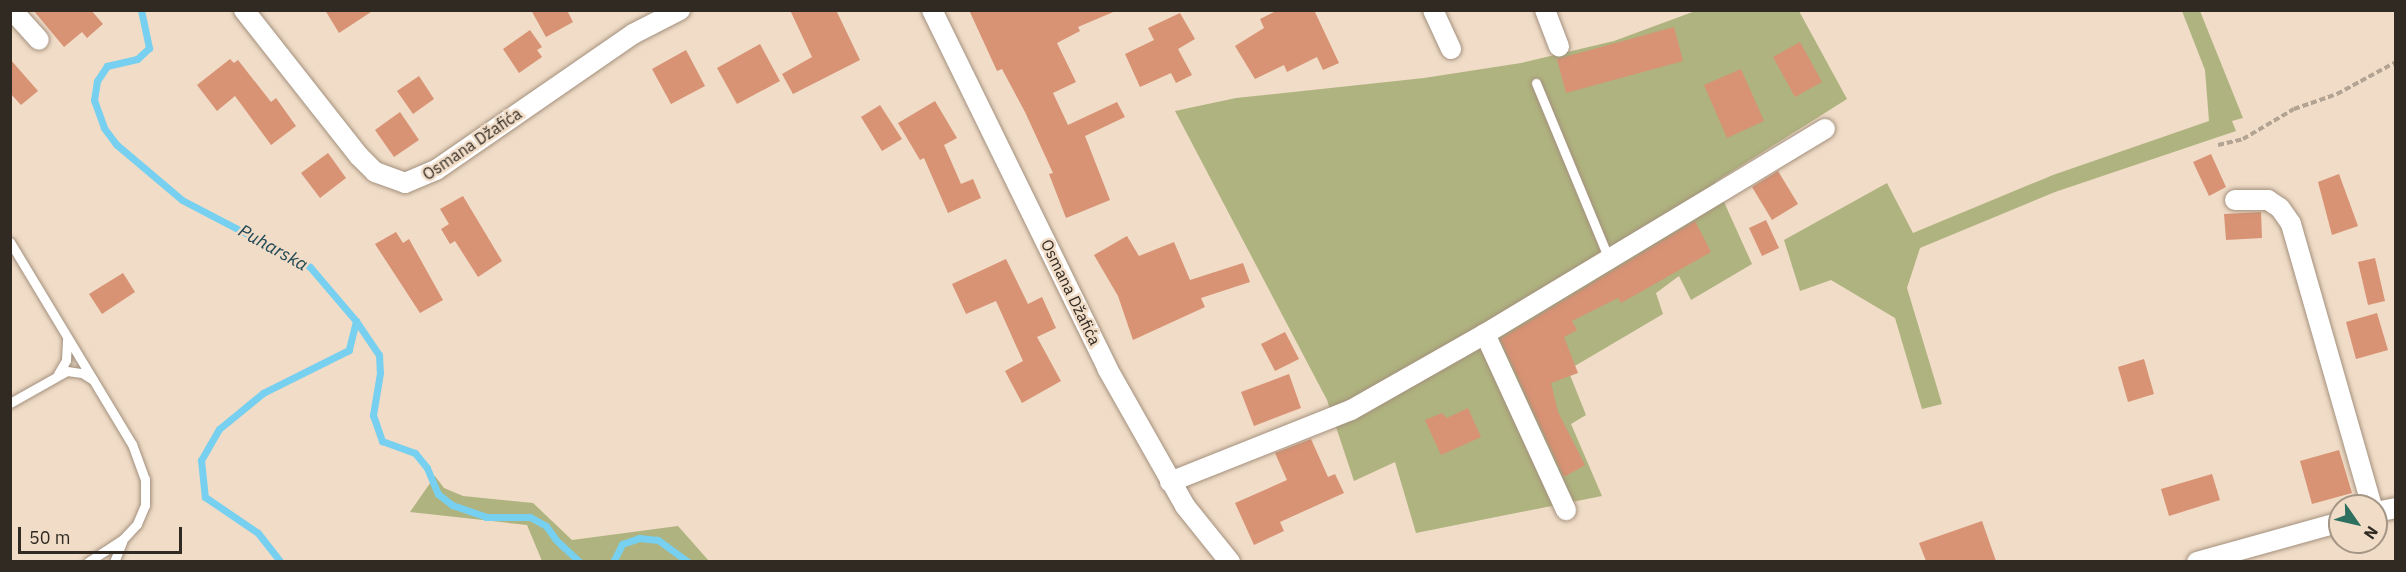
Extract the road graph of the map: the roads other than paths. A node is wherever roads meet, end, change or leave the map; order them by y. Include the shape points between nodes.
1 (12, 10) edge
2 (244, 10) edge
3 (681, 10) edge
4 (932, 10) edge
5 (1433, 10) edge
6 (1545, 10) edge
7 (39, 40) dead end
8 (1559, 46) dead end
9 (1451, 49) dead end
10 (1536, 83) dead end
11 (1825, 129) dead end
12 (2235, 200) dead end
13 (10, 242) edge
14 (1608, 257) junction
15 (63, 327) junction
16 (1485, 334) junction
17 (51, 379) junction
18 (98, 386) junction
19 (10, 403) edge
20 (1170, 482) junction
21 (2369, 494) edge
22 (1566, 510) dead end
23 (2328, 525) edge
24 (123, 539) junction
25 (88, 561) edge
26 (114, 561) edge
27 (1230, 561) edge
28 (2197, 561) edge

1 - 7 street
2 - 3 street, Osmana Džafića via 360,156 375,172 405,183 436,170 633,34
4 - 20 street, Osmana Džafića via 1107,368
5 - 9 street
6 - 8 street
10 - 14 lane
11 - 14 street
12 - 21 street via 2268,200 2280,208 2291,224
13 - 15 lane
14 - 16 street
15 - 17 lane via 68,352 63,367
15 - 18 lane
16 - 20 street via 1351,410
16 - 22 street
17 - 18 lane via 73,371 89,376
17 - 19 lane
18 - 24 lane via 132,444 145,479 143,514
20 - 27 street, Osmana Džafića
23 - 28 street
24 - 25 lane
24 - 26 lane

